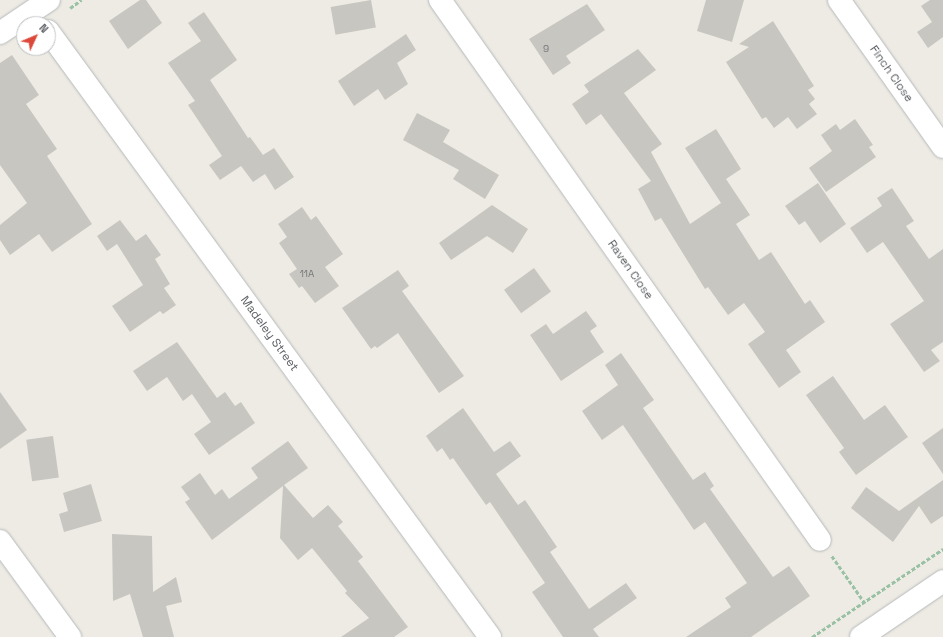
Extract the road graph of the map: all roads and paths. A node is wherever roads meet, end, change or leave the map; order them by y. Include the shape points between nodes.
1 (440, 0) edge
2 (839, 0) edge
3 (42, 12) edge
4 (0, 33) edge
5 (56, 42) edge
6 (943, 147) edge
7 (820, 540) joint
8 (0, 541) edge
9 (943, 549) edge
10 (943, 581) edge
11 (865, 603) junction
12 (885, 631) edge
13 (70, 637) edge
14 (490, 637) edge
15 (812, 637) edge
16 (861, 637) edge

1 - 7 street, Raven Close
2 - 6 street, Finch Close
3 - 4 street
5 - 14 street, Madeley Street
7 - 11 path
8 - 13 street
9 - 11 path
10 - 12 street
11 - 12 path
11 - 15 path
12 - 16 street

